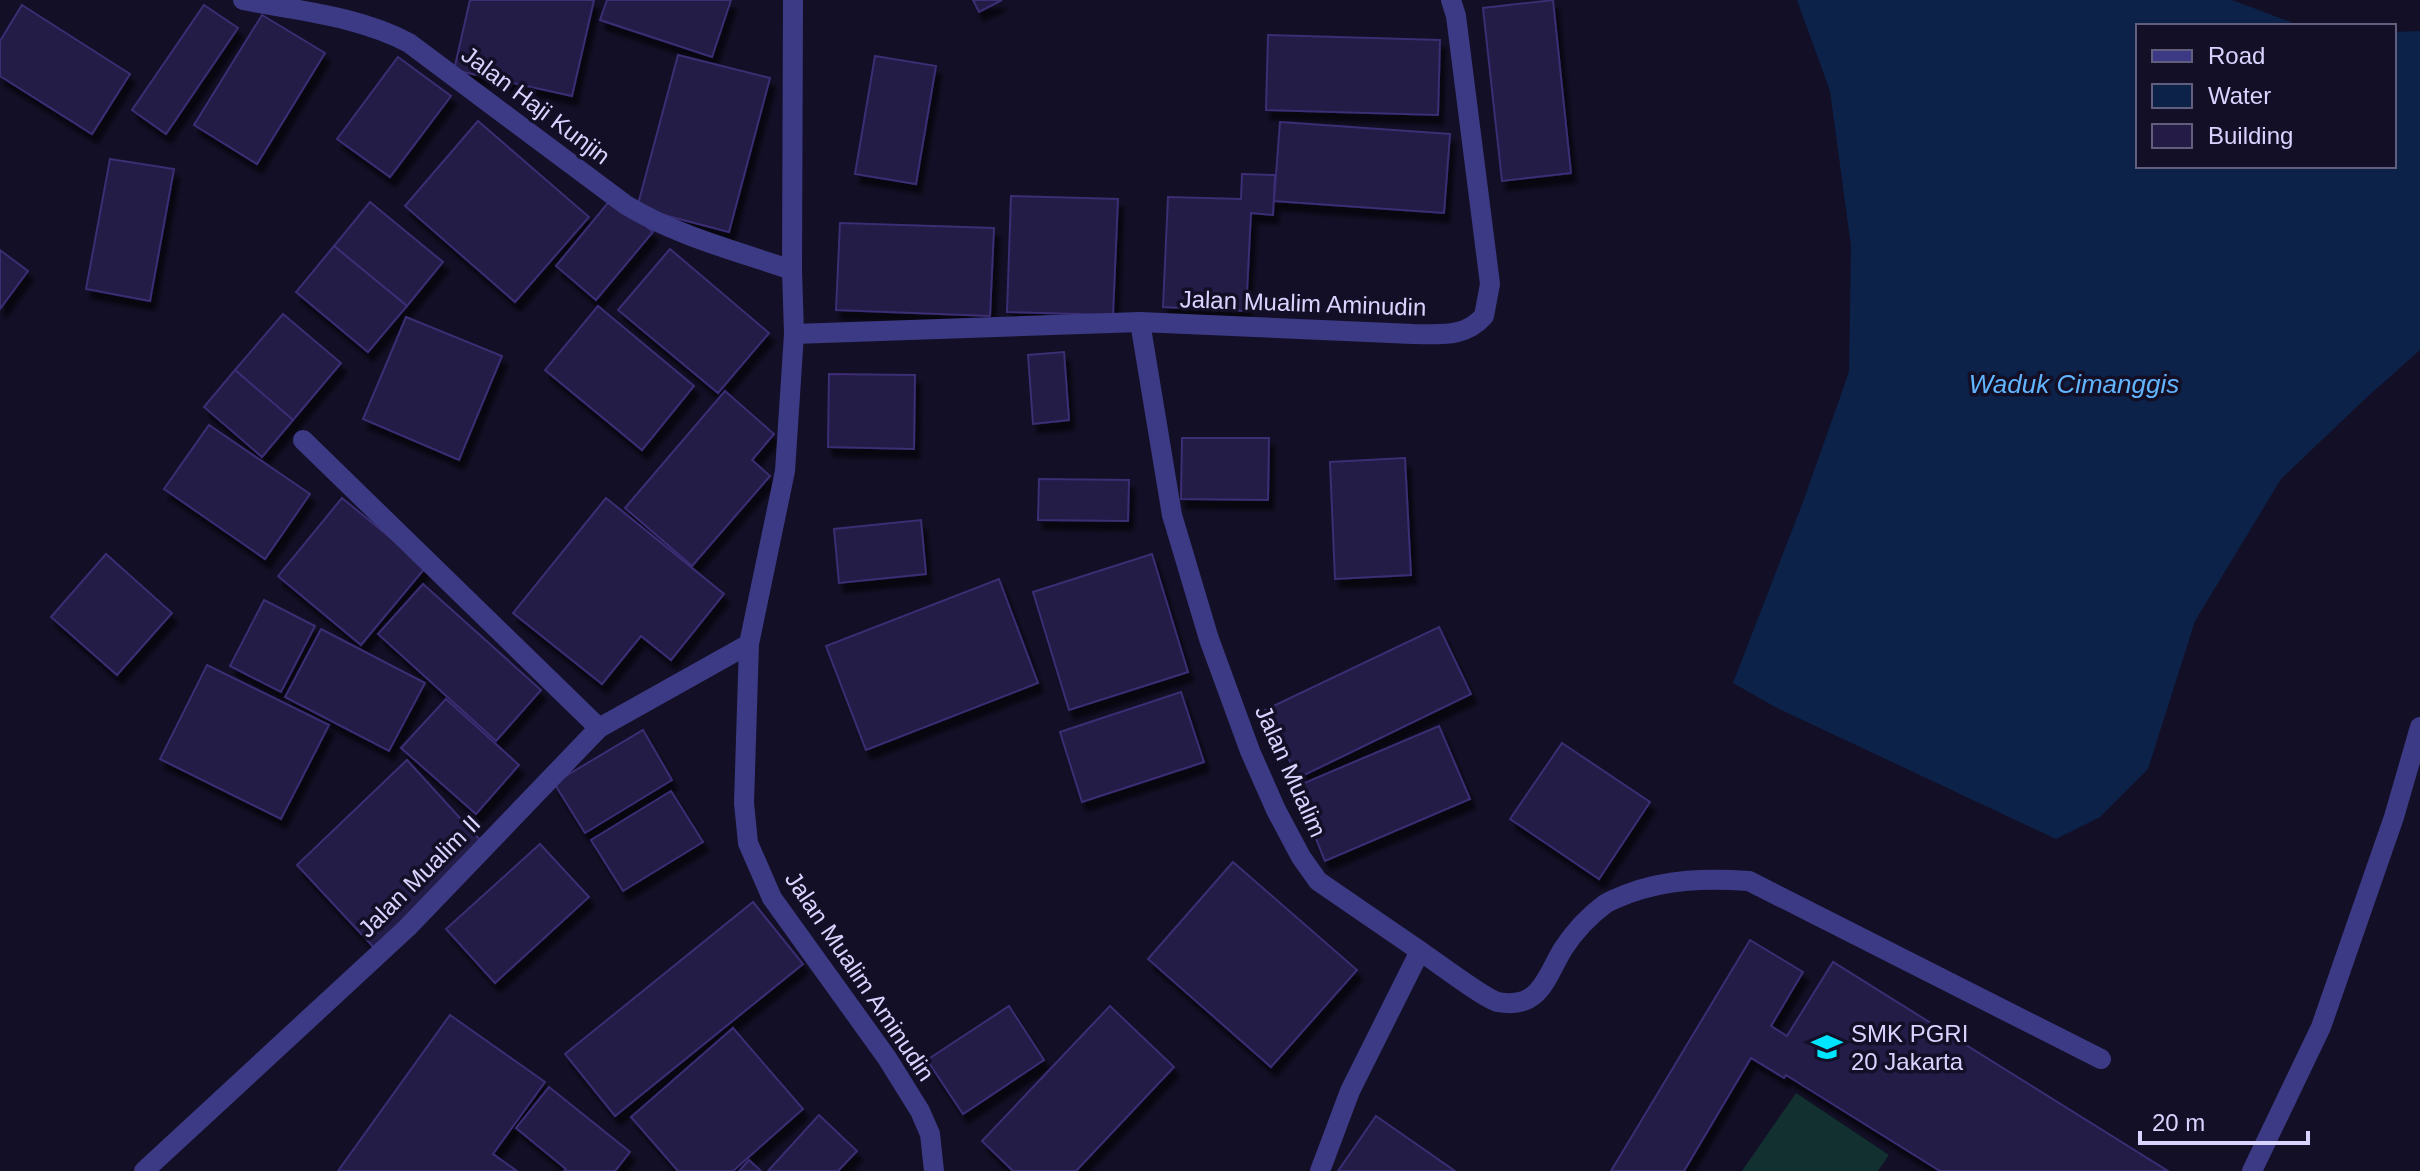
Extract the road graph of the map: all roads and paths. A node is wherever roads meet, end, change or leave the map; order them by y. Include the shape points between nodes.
1 (243, 0) edge
2 (793, 0) edge
3 (1451, 0) edge
4 (792, 270) junction
5 (1140, 322) junction
6 (794, 334) junction
7 (303, 440) dead end
8 (749, 644) junction
9 (2420, 727) edge
10 (599, 728) junction
11 (1420, 951) junction
12 (2101, 1059) dead end
13 (144, 1171) edge
14 (934, 1171) edge
15 (1320, 1171) edge
16 (2252, 1171) edge

1 - 4 street, Jalan Haji Kunjin via 393,34 626,205 673,230
2 - 4 street, Jalan Mualim Aminudin
3 - 5 street, Jalan Mualim Aminudin via 1490,284 1480,321 1457,334
4 - 6 street, Jalan Mualim Aminudin
5 - 6 street, Jalan Mualim Aminudin
5 - 11 street, Jalan Mualim via 1172,515 1209,639 1276,810 1318,881
6 - 8 street, Jalan Mualim Aminudin via 785,471
7 - 10 street
8 - 10 street, Jalan Mualim II
8 - 14 street, Jalan Mualim Aminudin via 744,776 748,843 772,898 920,1111 930,1134
9 - 16 street via 2321,1027
10 - 13 street, Jalan Mualim II via 407,928
11 - 12 street, Jalan Mualim via 1494,1001 1526,999 1543,988 1564,949 1607,902 1676,881 1749,881
11 - 15 street via 1350,1091

